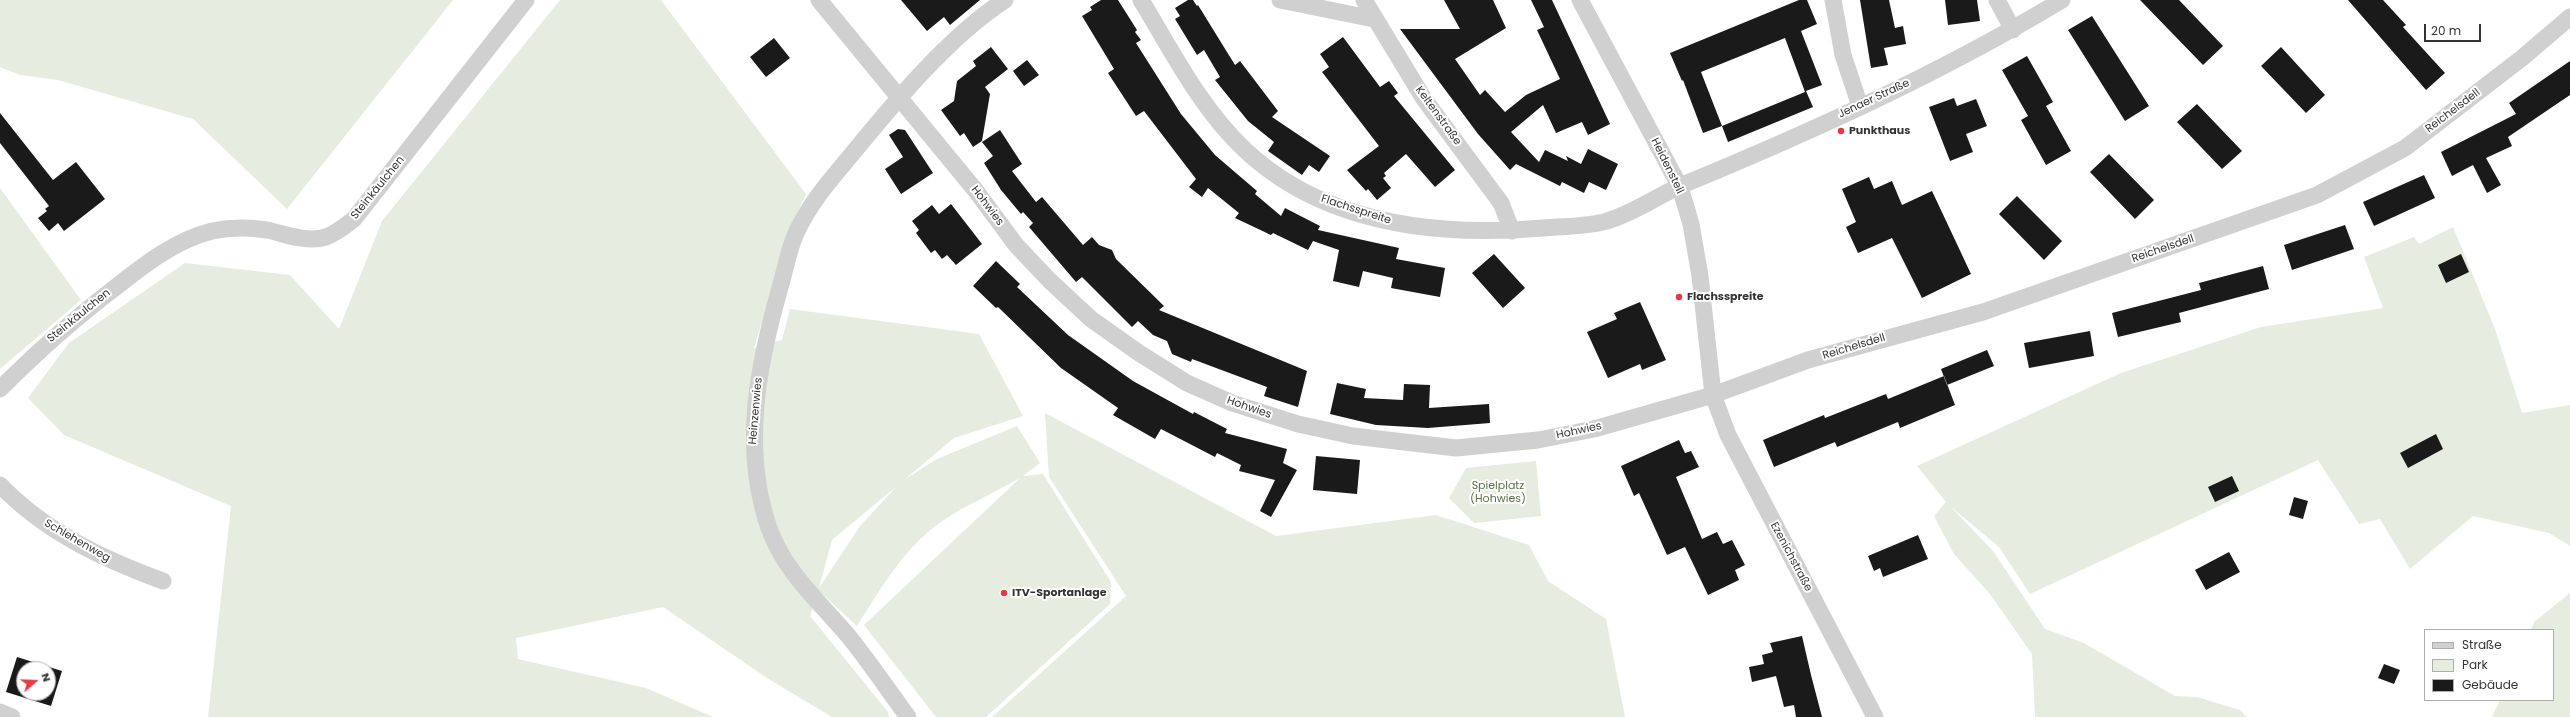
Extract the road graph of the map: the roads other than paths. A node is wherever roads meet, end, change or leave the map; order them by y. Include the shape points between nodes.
1 (526, 0) edge
2 (820, 0) edge
3 (1005, 0) edge
4 (1141, 0) edge
5 (1280, 0) edge
6 (1364, 0) edge
7 (1580, 0) edge
8 (1833, 0) edge
9 (1997, 0) edge
10 (2062, 0) edge
11 (2570, 17) edge
12 (1374, 19) junction
13 (2013, 30) junction
14 (900, 98) junction
15 (1860, 106) junction
16 (1680, 187) junction
17 (1512, 231) junction
18 (0, 388) edge
19 (1713, 395) junction
20 (0, 485) edge
21 (163, 581) dead end
22 (0, 712) edge
23 (12, 717) edge
24 (908, 717) edge
25 (1875, 717) edge

1 - 18 street, Steinkäulchen via 354,219 341,230 326,237 310,239 267,230 234,228 212,231 189,239 145,264 79,315 45,343
2 - 14 street, Hohwies
3 - 14 street via 972,26
4 - 17 street, Flachsspreite via 1193,86 1218,120 1245,150 1304,192 1378,220 1417,227
5 - 12 street
6 - 12 street, Keltenstraße
7 - 16 street, Heidensteil
8 - 15 street via 1843,55
9 - 13 street
10 - 13 street, Jenaer Straße
11 - 19 street, Reichelsdell via 2522,58 2405,148 2317,195 1983,312 1808,360
12 - 17 street, Keltenstraße via 1424,99 1500,203
13 - 15 street, Jenaer Straße
14 - 19 street, Hohwies via 1016,245 1086,314 1139,353 1187,383 1232,403 1298,424 1353,436 1456,448 1538,440 1594,429
14 - 24 street, Heinzenwies via 814,199 796,233 769,326 757,384 753,448 769,527 781,555 797,579 850,638
15 - 16 street, Jenaer Straße via 1751,158
16 - 17 street, Flachsspreite via 1607,221
16 - 19 street, Heidensteil via 1691,224 1700,276
19 - 25 street, Ezenichstraße via 1728,435
20 - 21 street, Schlehenweg via 31,514 93,553
22 - 23 street

